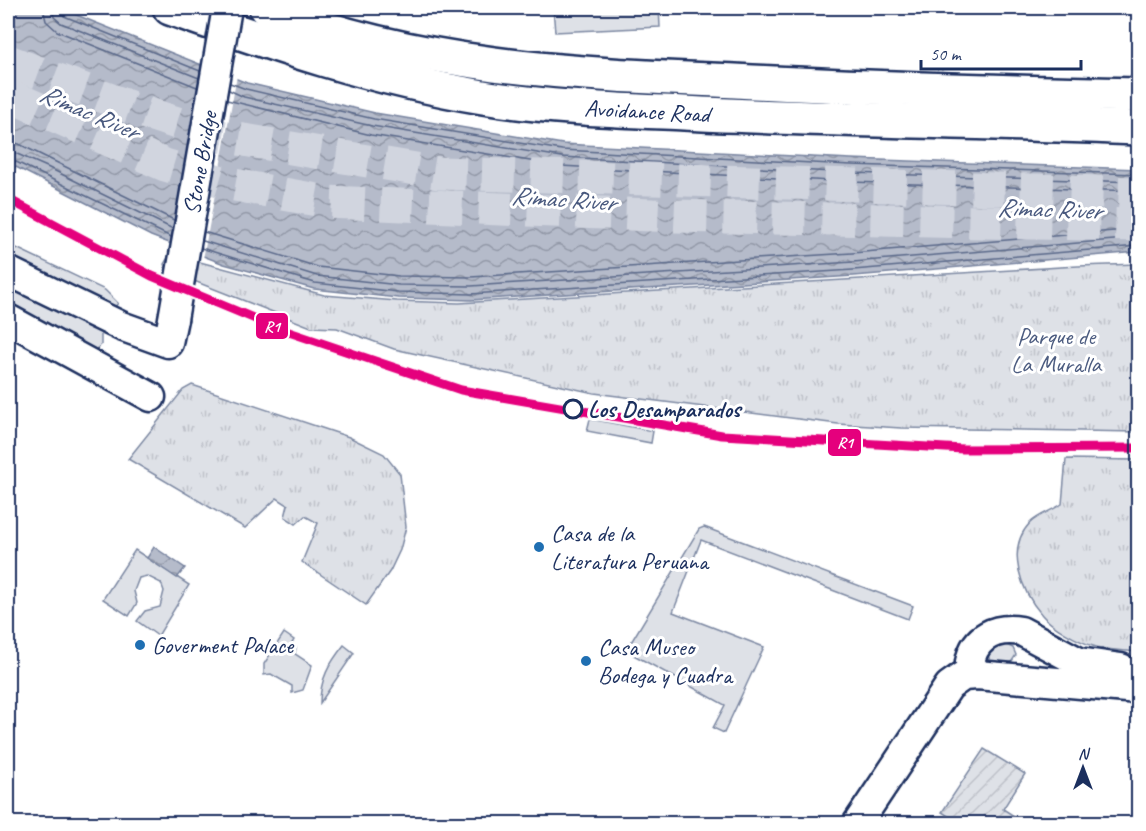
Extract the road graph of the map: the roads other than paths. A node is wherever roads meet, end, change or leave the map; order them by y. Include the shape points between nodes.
1 (170, 8) edge
2 (226, 8) edge
3 (266, 8) edge
4 (1138, 95) edge
5 (1138, 128) edge
6 (8, 271) edge
7 (8, 319) edge
8 (151, 397) dead end
9 (1030, 638) junction
10 (1138, 670) edge
11 (977, 675) junction
12 (1018, 677) junction
13 (1138, 688) edge
14 (857, 824) edge

1 - 5 highway, Avoidance Road via 287,50 393,80 485,98 758,117
2 - 6 street, Stone Bridge, bridge via 170,331 120,326
3 - 4 highway, Avoidance Road via 393,48 486,65 744,82
7 - 8 street
9 - 10 street via 1079,662
9 - 11 street via 1012,630 991,633 979,640 970,662
9 - 12 street via 1032,660
11 - 12 street
11 - 14 street via 963,676 949,686
12 - 13 street

